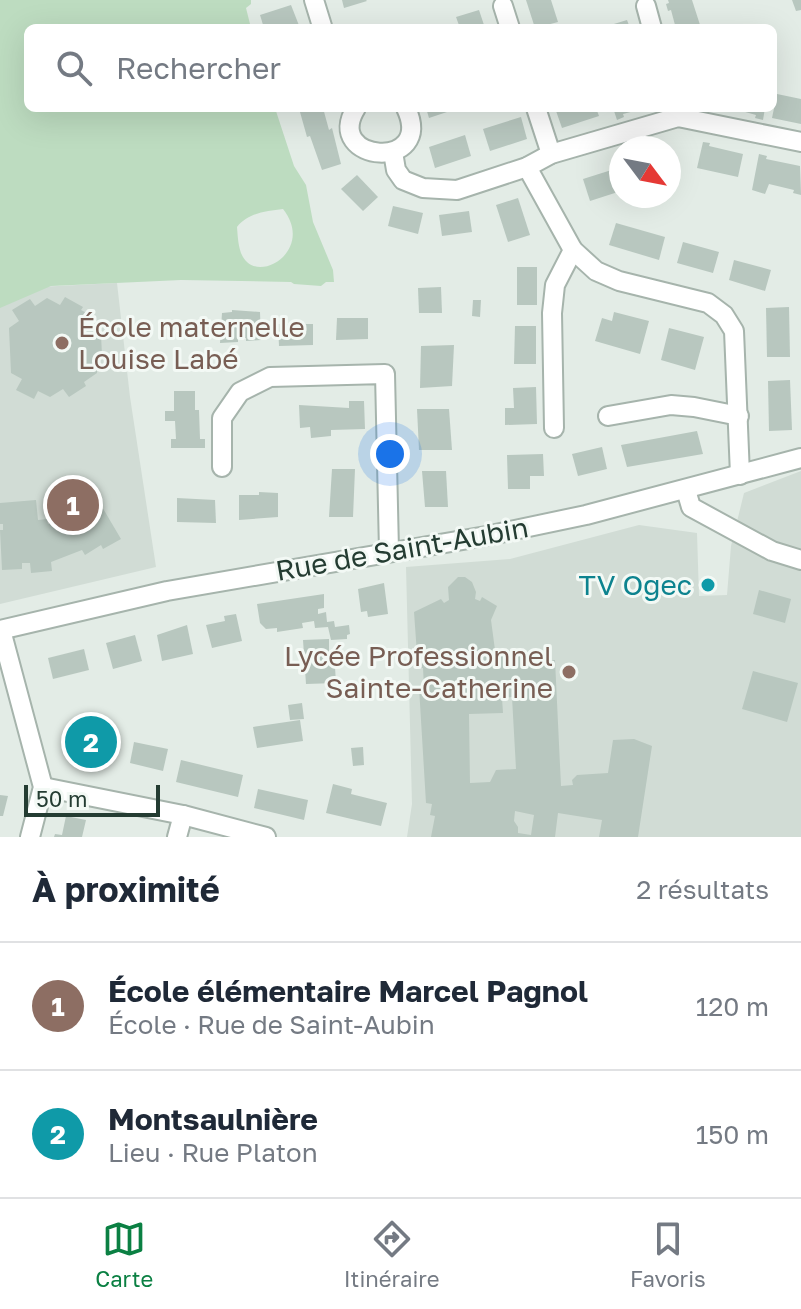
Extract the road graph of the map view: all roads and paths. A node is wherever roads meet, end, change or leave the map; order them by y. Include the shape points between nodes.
1 (314, 0) edge
2 (503, 6) dead end
3 (646, 6) dead end
4 (321, 24) edge
5 (509, 24) edge
6 (651, 24) edge
7 (353, 112) edge
8 (407, 112) edge
9 (537, 112) edge
10 (677, 112) edge
11 (801, 142) edge
12 (393, 152) junction
13 (551, 154) junction
14 (527, 167) junction
15 (573, 250) junction
16 (608, 416) dead end
17 (739, 416) junction
18 (554, 428) dead end
19 (801, 458) edge
20 (222, 467) dead end
21 (740, 475) junction
22 (686, 490) junction
23 (389, 551) junction
24 (801, 560) edge
25 (0, 630) edge
26 (43, 787) junction
27 (183, 815) junction
28 (30, 837) edge
29 (177, 837) edge
30 (266, 837) edge

1 - 4 street
2 - 5 street
3 - 6 street
7 - 12 street via 357,143 374,154
8 - 12 street via 408,137
9 - 13 street
10 - 11 street
10 - 13 street
12 - 14 street via 403,180 440,190 457,190
13 - 14 street
14 - 15 street
15 - 17 street via 596,271 619,281 708,303 724,315 734,331
15 - 18 street via 555,285 552,313
16 - 17 street via 671,405
17 - 21 street
19 - 21 street, Rue de Saint-Aubin
20 - 23 street via 222,418 240,392 270,377 385,374
21 - 22 street, Rue de Saint-Aubin
22 - 23 street, Rue de Saint-Aubin via 529,527
22 - 24 street via 691,507 772,551
23 - 25 street, Rue de Saint-Aubin via 167,591
25 - 26 street
26 - 27 street
26 - 28 street
27 - 29 street
27 - 30 street

